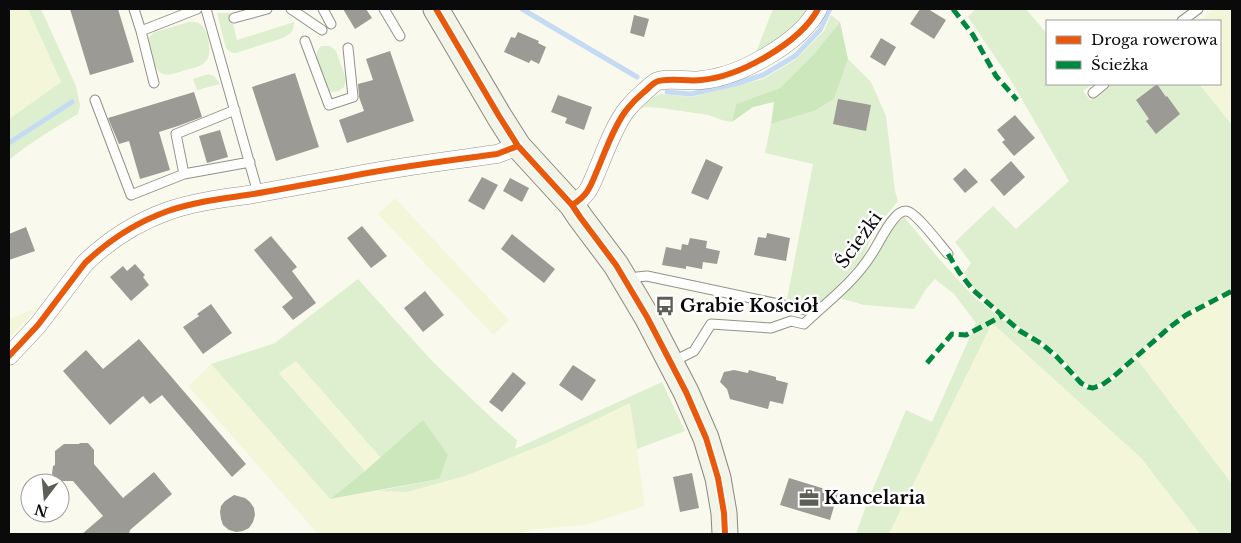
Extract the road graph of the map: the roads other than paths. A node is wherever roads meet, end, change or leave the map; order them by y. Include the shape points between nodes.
1 (134, 9) edge
2 (197, 9) edge
3 (206, 9) edge
4 (267, 9) edge
5 (291, 9) edge
6 (323, 9) edge
7 (384, 9) edge
8 (436, 9) edge
9 (818, 9) edge
10 (1198, 9) edge
11 (234, 18) dead end
12 (1183, 20) edge
13 (331, 24) dead end
14 (322, 30) dead end
15 (142, 31) junction
16 (400, 36) dead end
17 (305, 41) dead end
18 (348, 48) dead end
19 (154, 83) dead end
20 (1103, 85) edge
21 (1093, 93) dead end
22 (95, 100) dead end
23 (235, 110) junction
24 (518, 146) junction
25 (250, 162) junction
26 (184, 174) junction
27 (258, 193) junction
28 (572, 205) junction
29 (948, 254) dead end
30 (628, 283) junction
31 (816, 312) junction
32 (9, 356) edge
33 (672, 365) junction
34 (725, 534) edge

1 - 15 lane
2 - 15 lane
3 - 23 lane
4 - 11 lane
5 - 14 lane
6 - 13 lane
7 - 16 lane
8 - 24 street
9 - 28 street via 808,25 787,43 735,72 708,80 656,82 624,113 588,192
10 - 12 lane
15 - 19 lane
17 - 18 lane via 329,105 353,97
20 - 21 lane
22 - 26 lane via 131,195
23 - 25 lane
23 - 26 lane via 176,134
24 - 27 street via 497,154
24 - 28 street
25 - 26 lane
25 - 27 lane
27 - 32 street via 167,211 111,241 85,264 38,326
28 - 30 street
29 - 31 lane, Ścieżki via 915,215 903,211 891,221 861,269
30 - 31 lane via 637,277 647,276
30 - 33 street
31 - 33 lane, Ścieżki via 804,324 792,321 771,328 711,324 694,350
33 - 34 street via 712,457 722,497

